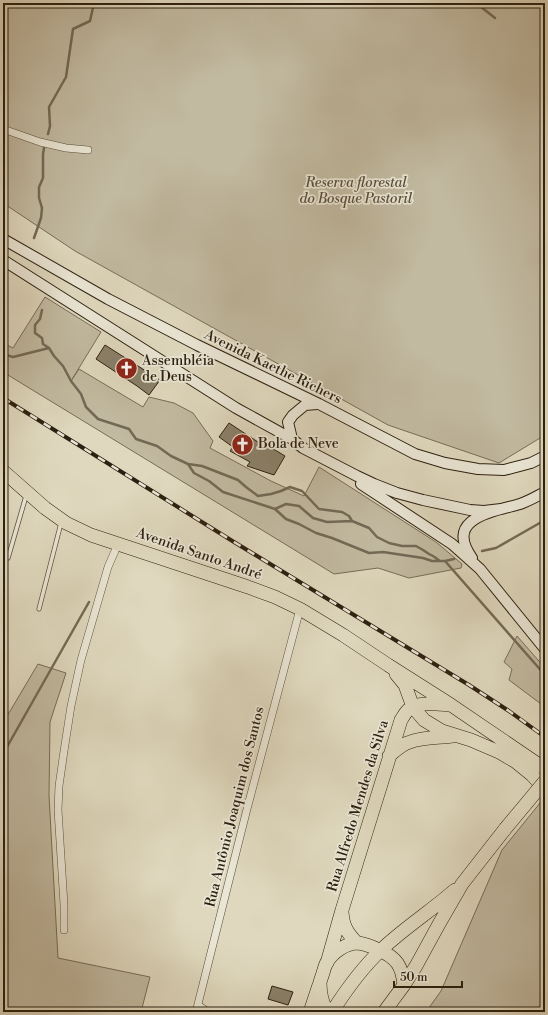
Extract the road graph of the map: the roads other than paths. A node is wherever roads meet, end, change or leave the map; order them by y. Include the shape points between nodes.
1 (3, 129) edge
2 (88, 150) dead end
3 (3, 239) edge
4 (3, 260) edge
5 (319, 404) junction
6 (292, 439) junction
7 (545, 456) edge
8 (321, 458) junction
9 (3, 471) edge
10 (545, 492) edge
11 (27, 493) junction
12 (501, 509) junction
13 (62, 520) junction
14 (118, 544) junction
15 (8, 558) dead end
16 (480, 569) junction
17 (39, 609) dead end
18 (300, 609) junction
19 (545, 649) edge
20 (388, 665) junction
21 (451, 705) junction
22 (413, 707) junction
23 (433, 726) junction
24 (456, 736) junction
25 (389, 756) junction
26 (545, 769) edge
27 (545, 781) edge
28 (545, 789) edge
29 (462, 884) junction
30 (342, 910) junction
31 (64, 930) dead end
32 (399, 934) junction
33 (360, 944) junction
34 (380, 951) junction
35 (396, 960) junction
36 (327, 963) junction
37 (361, 971) junction
38 (320, 981) junction
39 (404, 985) junction
40 (342, 997) junction
41 (197, 1008) edge
42 (208, 1012) edge
43 (310, 1012) edge
44 (328, 1012) edge
45 (332, 1012) edge
46 (340, 1012) edge
47 (384, 1012) edge

1 - 2 street via 40,142
3 - 5 main road, Avenida Kaethe Richers via 190,342
4 - 6 main road via 236,408
5 - 6 main road via 305,405 293,415 288,422
5 - 7 main road, Avenida Kaethe Richers via 415,454 445,463 478,469 504,470 531,463
6 - 8 main road
8 - 12 main road via 397,493 470,510
8 - 16 main road via 452,544
9 - 11 highway, Avenida Santo André
10 - 12 main road
11 - 13 highway, Avenida Santo André
11 - 15 lane
12 - 16 main road via 472,520 466,526 463,538 465,546
13 - 14 highway, Avenida Santo André
13 - 17 lane
14 - 18 highway, Avenida Santo André via 248,587
14 - 31 street via 108,567 81,660 59,786
16 - 19 main road
18 - 20 highway, Avenida Santo André
18 - 41 street, Rua Antônio Joaquim dos Santos
20 - 21 highway, Avenida Santo André
20 - 22 highway, Avenida Santo André via 406,685
21 - 22 highway via 427,704
21 - 23 highway via 436,710 431,716
21 - 26 highway, Avenida Santo André
22 - 23 highway
22 - 25 highway, Rua Alfredo Mendes da Silva via 401,720
23 - 24 highway
24 - 25 highway via 410,742
24 - 28 highway via 476,742 516,762
25 - 30 highway, Rua Alfredo Mendes da Silva
27 - 29 highway, bridge
29 - 32 highway
29 - 39 highway
30 - 33 highway, Rua Alfredo Mendes da Silva via 344,926
30 - 36 highway, Rua Alfredo Mendes da Silva
32 - 33 highway via 384,942
32 - 34 highway
33 - 34 highway
33 - 36 highway via 341,948
34 - 35 highway
34 - 37 highway
35 - 37 highway via 382,961
35 - 39 highway via 402,970
36 - 38 highway, Rua Alfredo Mendes da Silva
37 - 40 highway
38 - 43 highway, Rua Alfredo Mendes da Silva
38 - 44 highway via 322,999
39 - 47 highway
40 - 45 highway
40 - 46 highway
41 - 42 street

